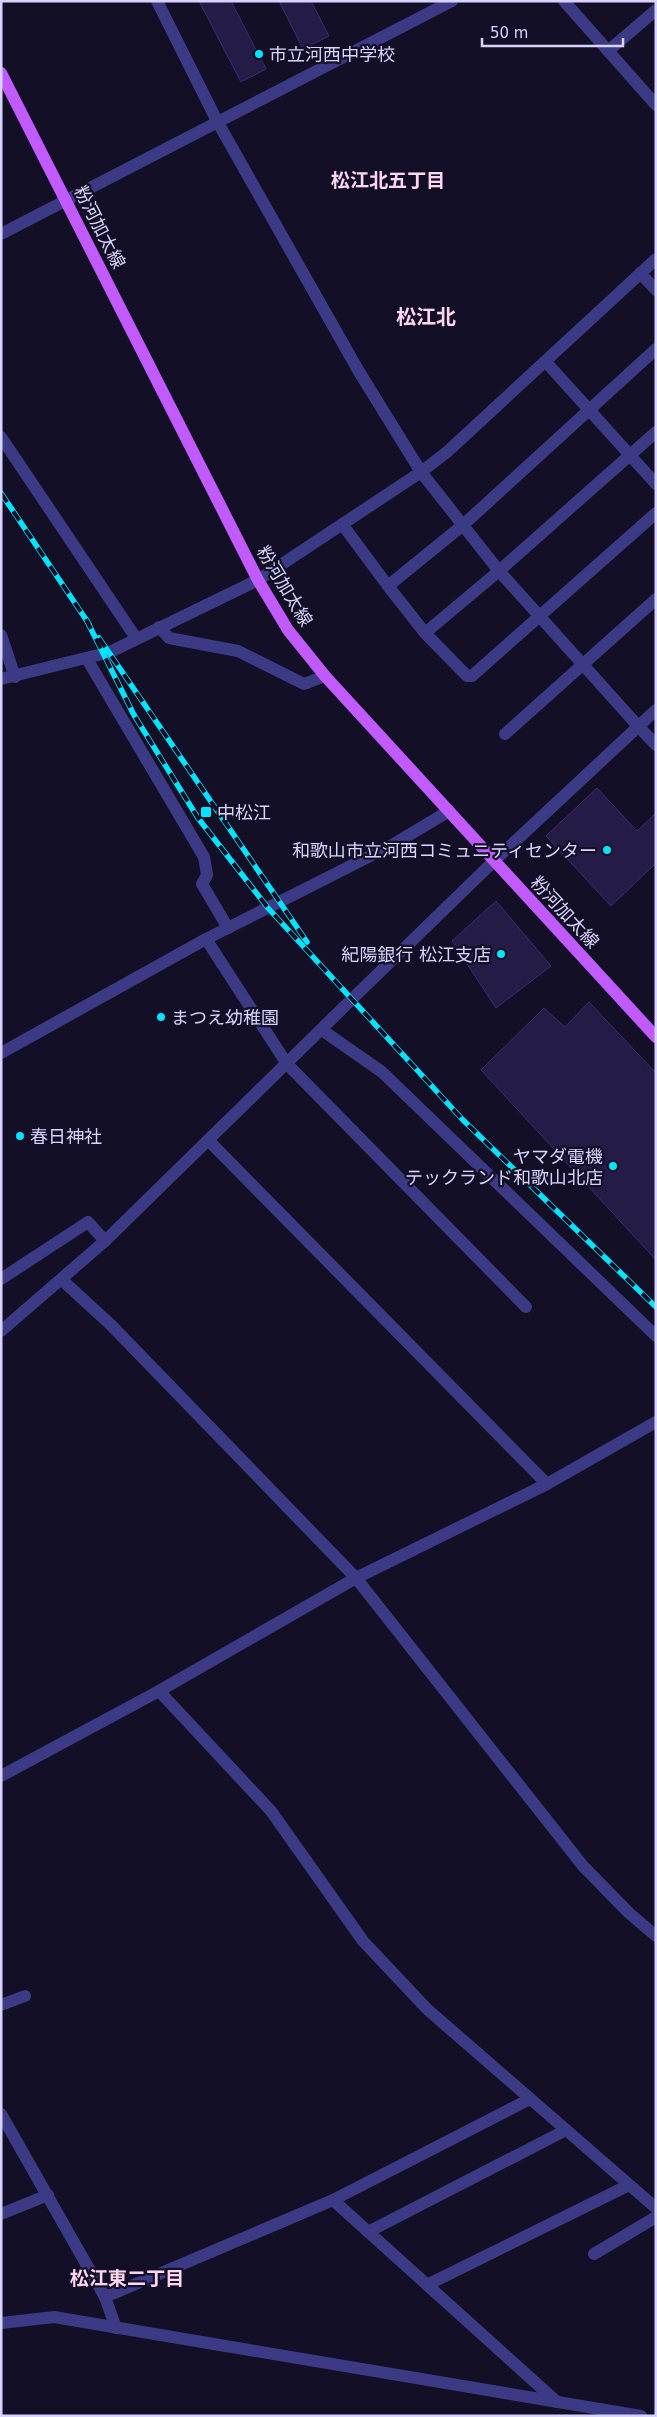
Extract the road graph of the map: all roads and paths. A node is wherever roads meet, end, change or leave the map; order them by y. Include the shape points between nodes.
1 (157, 1) edge
2 (452, 1) edge
3 (564, 1) edge
4 (656, 10) edge
5 (608, 51) junction
6 (1, 73) edge
7 (654, 98) edge
8 (217, 122) junction
9 (68, 200) junction
10 (1, 234) edge
11 (656, 259) edge
12 (640, 273) junction
13 (656, 290) edge
14 (656, 349) edge
15 (546, 362) junction
16 (590, 410) junction
17 (656, 432) edge
18 (1, 437) edge
19 (631, 456) junction
20 (421, 472) junction
21 (656, 484) edge
22 (656, 513) edge
23 (342, 524) junction
24 (463, 525) junction
25 (499, 571) junction
26 (258, 580) junction
27 (388, 586) junction
28 (656, 599) edge
29 (541, 618) junction
30 (159, 627) junction
31 (425, 633) junction
32 (1, 634) edge
33 (136, 638) junction
34 (87, 659) junction
35 (583, 665) junction
36 (325, 676) junction
37 (15, 677) junction
38 (1, 679) edge
39 (656, 710) edge
40 (638, 726) junction
41 (505, 734) dead end
42 (656, 745) edge
43 (449, 812) junction
44 (494, 861) junction
45 (228, 928) junction
46 (206, 939) junction
47 (322, 1030) junction
48 (656, 1037) edge
49 (1, 1053) edge
50 (287, 1064) junction
51 (208, 1140) junction
52 (105, 1241) junction
53 (1, 1279) edge
54 (62, 1280) junction
55 (526, 1308) dead end
56 (1, 1331) edge
57 (656, 1336) edge
58 (656, 1422) edge
59 (547, 1484) junction
60 (356, 1578) junction
61 (159, 1691) junction
62 (1, 1776) edge
63 (656, 1936) edge
64 (26, 1996) dead end
65 (1, 2005) edge
66 (530, 2099) junction
67 (1, 2114) edge
68 (566, 2130) junction
69 (629, 2185) junction
70 (48, 2195) junction
71 (333, 2200) junction
72 (656, 2208) edge
73 (1, 2214) edge
74 (656, 2217) edge
75 (368, 2232) junction
76 (594, 2254) dead end
77 (427, 2285) junction
78 (105, 2297) junction
79 (1, 2323) edge
80 (116, 2328) junction
81 (557, 2402) junction
82 (571, 2410) edge
83 (641, 2416) edge

1 - 8 street
2 - 8 street
3 - 5 street
4 - 5 street
5 - 7 street
6 - 9 main road, 粉河加太線
8 - 9 street
8 - 20 street via 358,370
9 - 10 street
9 - 26 main road, 粉河加太線
11 - 12 street
12 - 13 street
12 - 15 street
14 - 16 street
15 - 16 street
15 - 20 street
16 - 19 street
16 - 24 street
17 - 19 street
18 - 33 street
19 - 21 street
19 - 25 street
20 - 23 street
20 - 24 street
22 - 29 street
23 - 26 street
23 - 27 street
24 - 25 street
24 - 27 street
25 - 29 street
25 - 31 street
26 - 30 street
26 - 36 main road, 粉河加太線 via 288,630
27 - 31 street
28 - 35 street
29 - 31 street via 472,676 467,676
29 - 35 street
30 - 33 street
30 - 36 street via 170,638 238,651 304,684
32 - 37 street
33 - 34 street via 110,652
34 - 37 street
34 - 45 street via 204,857 207,875 202,884
35 - 40 street
35 - 41 street
36 - 43 main road, 粉河加太線
37 - 38 street
39 - 40 street
40 - 42 street
40 - 44 street
43 - 44 main road, 粉河加太線
43 - 45 street via 394,844
44 - 47 street
44 - 48 main road, 粉河加太線
45 - 46 street
46 - 49 street
46 - 50 street
47 - 50 street
47 - 57 street via 382,1072
50 - 51 street
50 - 55 street
51 - 52 street
51 - 59 street
52 - 53 street via 88,1222
52 - 54 street
54 - 56 street
54 - 60 street via 111,1324
58 - 59 street
59 - 60 street
60 - 61 street
60 - 63 street via 583,1866
61 - 62 street
61 - 66 street via 270,1811 363,1941 427,2009
64 - 65 street
66 - 68 street
66 - 71 street
67 - 70 street
68 - 69 street
68 - 75 street
69 - 72 street
69 - 77 street
70 - 73 street
70 - 78 street
71 - 75 street
71 - 78 street
74 - 76 street
75 - 77 street
77 - 81 street
78 - 80 street
79 - 80 street via 54,2317
80 - 81 street
81 - 82 street
82 - 83 street

